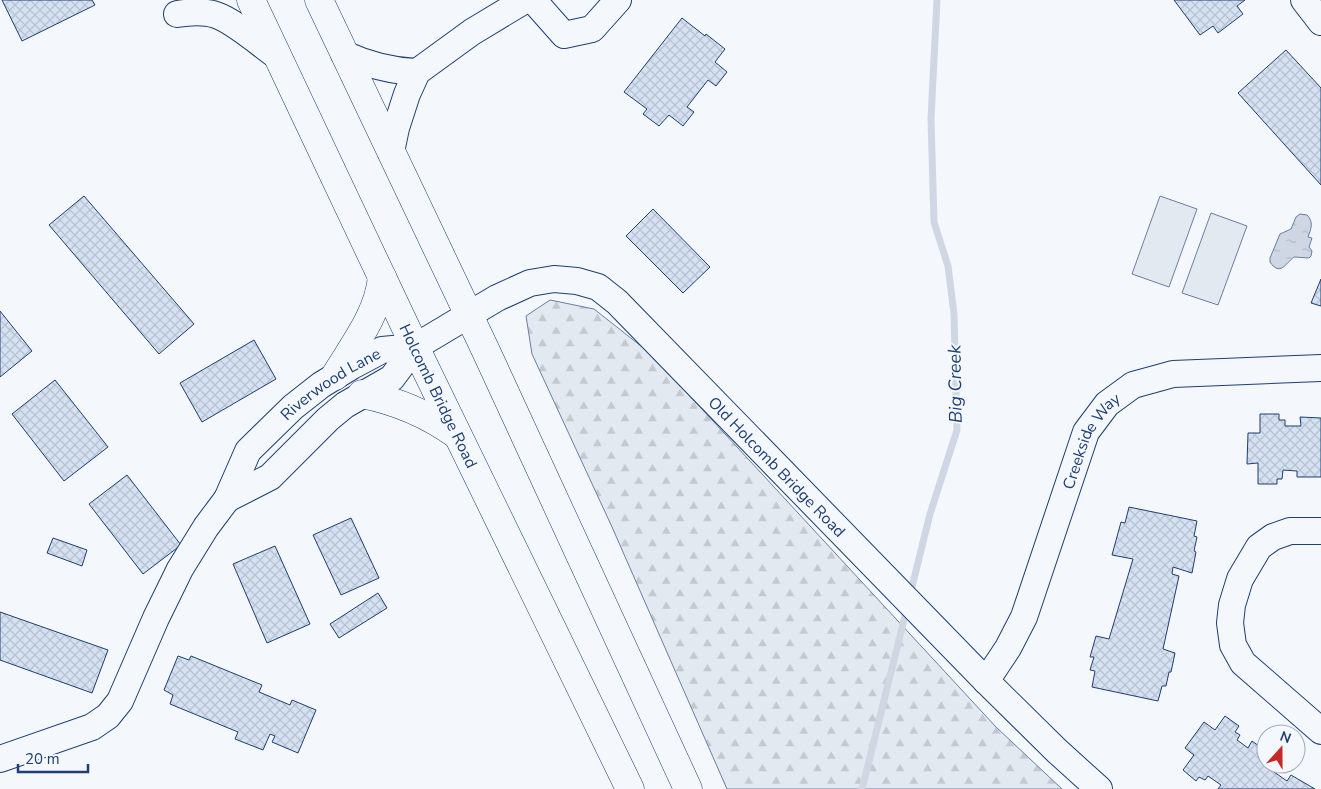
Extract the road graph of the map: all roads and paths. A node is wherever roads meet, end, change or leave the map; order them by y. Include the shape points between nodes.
1 (188, 0) edge
2 (251, 0) edge
3 (319, 0) edge
4 (525, 0) edge
5 (534, 0) edge
6 (618, 0) edge
7 (1304, 0) edge
8 (1321, 22) edge
9 (344, 54) junction
10 (277, 56) junction
11 (418, 72) junction
12 (391, 152) junction
13 (382, 277) junction
14 (468, 315) junction
15 (415, 347) junction
16 (1321, 368) edge
17 (335, 376) junction
18 (362, 394) junction
19 (457, 435) junction
20 (227, 499) junction
21 (1321, 531) edge
22 (986, 681) junction
23 (1321, 731) edge
24 (0, 759) edge
25 (630, 789) edge
26 (688, 789) edge
27 (1099, 789) edge

1 - 10 street via 177,14 216,15
2 - 10 main road, Holcomb Bridge Road
3 - 9 main road
4 - 11 street via 472,32
5 - 6 street via 564,35 592,29
7 - 8 street
9 - 11 street via 375,66
9 - 12 main road
10 - 13 main road, Holcomb Bridge Road
11 - 12 street via 407,94
12 - 14 main road
13 - 15 main road, Holcomb Bridge Road
13 - 17 main road via 369,317
14 - 15 street, Old Holcomb Bridge Road
14 - 22 street, Old Holcomb Bridge Road via 530,283 554,279 598,287 623,308
14 - 26 main road
15 - 17 street, Riverwood Lane via 382,350
15 - 18 street, Riverwood Lane via 392,378
15 - 19 main road, Holcomb Bridge Road
16 - 22 street, Creekside Way via 1173,374 1133,385 1107,404 1086,432 1024,617
17 - 20 street, Riverwood Lane via 293,407 248,451
18 - 19 main road via 410,408
18 - 20 street, Riverwood Lane via 328,419 270,477
19 - 25 main road, Holcomb Bridge Road
20 - 24 street, Riverwood Lane via 180,569 120,701 108,716 92,727
21 - 23 street via 1290,531 1273,537 1258,548 1240,579 1230,623 1234,645 1244,663
22 - 27 street, Old Holcomb Bridge Road

